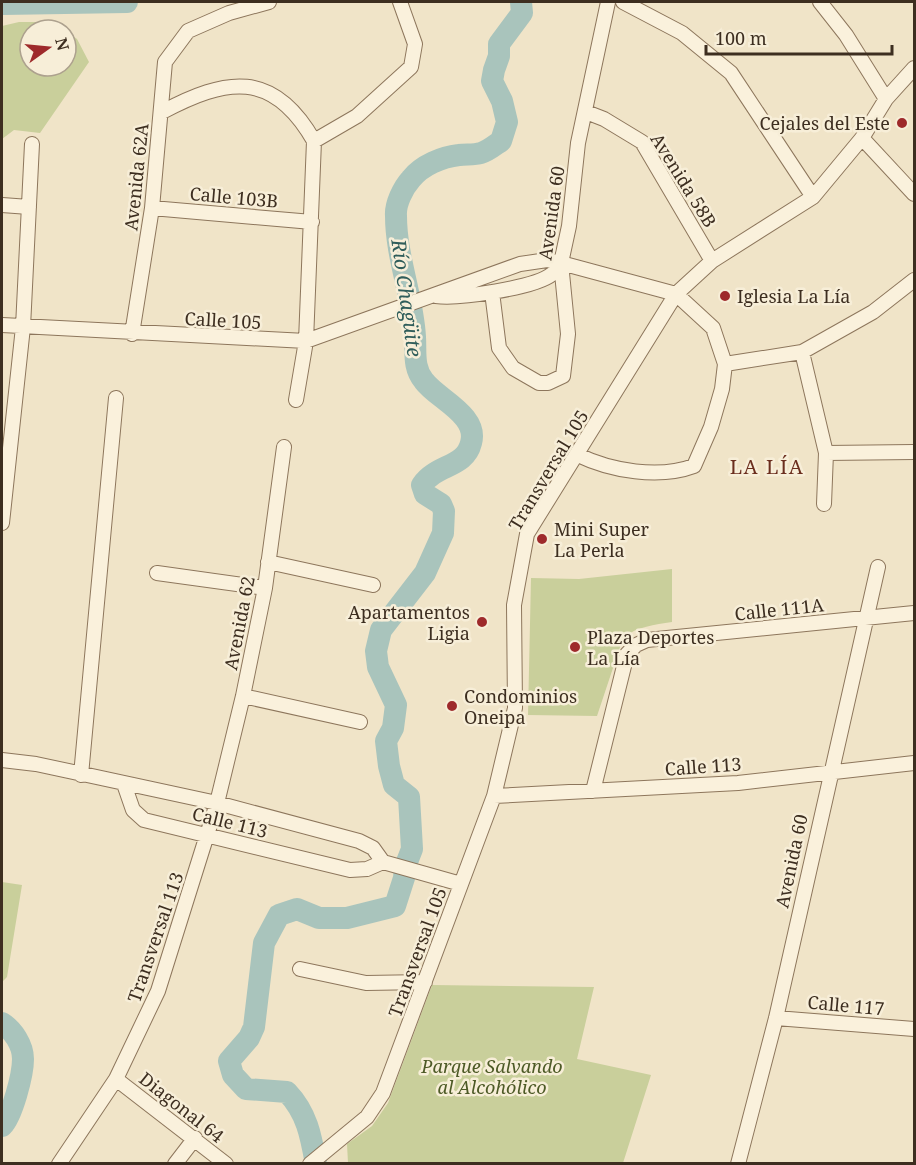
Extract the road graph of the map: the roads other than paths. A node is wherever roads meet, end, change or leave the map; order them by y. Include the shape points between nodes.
1 (269, 2) edge
2 (400, 2) edge
3 (608, 2) edge
4 (623, 2) edge
5 (820, 2) edge
6 (915, 68) edge
7 (886, 99) junction
8 (162, 112) junction
9 (586, 112) junction
10 (862, 138) junction
11 (314, 141) junction
12 (32, 144) dead end
13 (915, 194) edge
14 (813, 197) junction
15 (2, 205) edge
16 (29, 207) junction
17 (152, 208) junction
18 (312, 222) junction
19 (712, 261) junction
20 (561, 263) junction
21 (915, 280) edge
22 (492, 292) junction
23 (676, 294) junction
24 (436, 296) junction
25 (2, 325) edge
26 (23, 327) junction
27 (132, 334) junction
28 (306, 341) junction
29 (802, 352) junction
30 (725, 364) junction
31 (116, 398) dead end
32 (296, 400) dead end
33 (5, 435) edge
34 (284, 447) dead end
35 (915, 452) edge
36 (826, 453) junction
37 (578, 455) junction
38 (824, 504) dead end
39 (2, 523) edge
40 (268, 562) junction
41 (878, 567) dead end
42 (157, 573) dead end
43 (373, 585) dead end
44 (265, 588) junction
45 (915, 613) edge
46 (865, 619) junction
47 (243, 696) junction
48 (360, 722) dead end
49 (2, 760) edge
50 (915, 763) edge
51 (830, 772) junction
52 (81, 775) junction
53 (124, 784) junction
54 (593, 791) junction
55 (494, 796) junction
56 (217, 803) junction
57 (207, 834) junction
58 (388, 863) junction
59 (461, 884) junction
60 (300, 969) dead end
61 (425, 982) junction
62 (776, 1018) junction
63 (915, 1029) edge
64 (116, 1078) junction
65 (195, 1138) junction
66 (59, 1164) edge
67 (175, 1164) edge
68 (226, 1164) edge
69 (310, 1164) edge
70 (738, 1164) edge

1 - 8 street, Avenida 62A via 229,13 188,31 165,62
2 - 11 street via 415,44 411,68 357,116
3 - 9 street, Avenida 60
4 - 14 street via 682,33 731,73
5 - 7 street
6 - 7 street
7 - 10 street
8 - 11 street via 195,94 224,85 256,88 281,99 304,123
8 - 17 street, Avenida 62A
9 - 19 street, Avenida 58B via 642,142
9 - 20 street, Avenida 60
10 - 13 street
10 - 14 street, Transversal 105
11 - 18 street
12 - 16 street
14 - 19 street, Transversal 105
15 - 16 street
16 - 26 street
17 - 18 street, Calle 103B
17 - 27 street, Avenida 62A
18 - 28 street
19 - 23 street, Transversal 105
20 - 22 street, Calle 105 via 551,275
20 - 22 street, Avenida 60 via 568,334 562,376 548,383 539,383 513,368 499,348
20 - 23 street, Calle 105
20 - 24 street, Calle 105 via 547,260 520,264
21 - 29 street via 873,312
22 - 24 street, Calle 105 via 451,298
23 - 30 street via 713,328
23 - 37 street, Transversal 105
24 - 28 street, Calle 105
25 - 26 street, Calle 105
26 - 27 street, Calle 105
26 - 33 street
27 - 28 street, Calle 105
28 - 32 street
29 - 30 street
29 - 36 street
30 - 37 street via 711,427 694,466 682,471 638,471 599,465
31 - 52 street
33 - 39 street
34 - 40 street, Avenida 62
35 - 36 street
36 - 38 street
37 - 55 street, Transversal 105 via 527,534 522,549 514,605 515,708
40 - 43 street
40 - 44 street, Avenida 62
41 - 46 street, Avenida 60
42 - 44 street
44 - 47 street, Avenida 62
45 - 46 street, Calle 111A
46 - 51 street, Avenida 60
46 - 54 street, Calle 111A via 647,640 636,645 627,654
47 - 48 street
47 - 56 street, Avenida 62
49 - 52 street, Calle 113
50 - 51 street, Calle 113
51 - 54 street, Calle 113 via 738,783
51 - 62 street, Avenida 60
52 - 53 street, Calle 113
53 - 56 street, Calle 113
53 - 57 street, Calle 113 via 133,810 144,820
54 - 55 street, Calle 113
55 - 59 street, Transversal 105
56 - 57 street, Transversal 113
56 - 58 street, Calle 113 via 360,841
57 - 58 street, Calle 113 via 350,870
57 - 64 street, Transversal 113 via 158,991
58 - 59 street, Calle 113
59 - 61 street, Transversal 105
60 - 61 street via 366,983
61 - 69 street, Transversal 105 via 383,1092 367,1117
62 - 63 street, Calle 117
62 - 70 street, Avenida 60
64 - 65 street, Diagonal 64
64 - 66 street, Transversal 113
65 - 67 street
65 - 68 street, Diagonal 64

